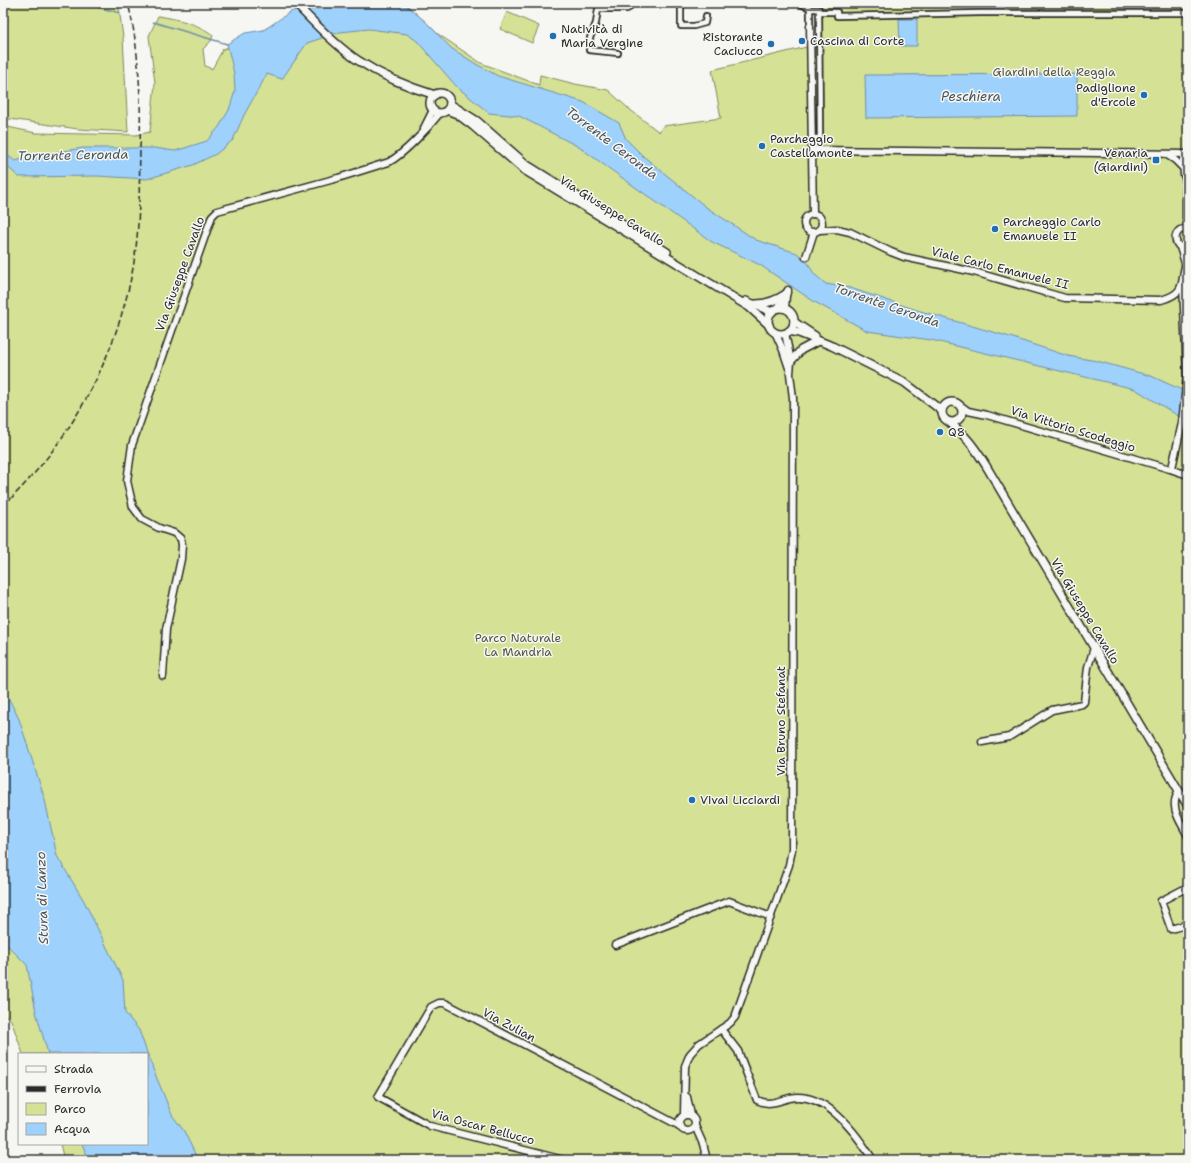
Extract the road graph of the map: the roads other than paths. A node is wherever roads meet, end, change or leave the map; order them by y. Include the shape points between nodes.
1 (629, 3) edge
2 (681, 3) edge
3 (798, 3) edge
4 (297, 4) edge
5 (810, 8) junction
6 (819, 12) junction
7 (1188, 13) edge
8 (706, 16) dead end
9 (810, 26) joint
10 (618, 53) dead end
11 (433, 98) junction
12 (449, 107) junction
13 (436, 111) junction
14 (812, 138) junction
15 (812, 150) junction
16 (1166, 154) junction
17 (1187, 154) edge
18 (1186, 171) edge
19 (813, 214) junction
20 (822, 220) junction
21 (1187, 221) edge
22 (1188, 228) edge
23 (837, 229) junction
24 (1180, 230) junction
25 (814, 231) junction
26 (1180, 247) junction
27 (1188, 248) edge
28 (806, 257) dead end
29 (1187, 260) edge
30 (1183, 284) junction
31 (787, 292) joint
32 (751, 304) junction
33 (778, 309) junction
34 (794, 322) junction
35 (769, 325) junction
36 (775, 332) junction
37 (787, 332) junction
38 (818, 340) junction
39 (832, 346) junction
40 (791, 361) junction
41 (790, 374) junction
42 (1187, 376) edge
43 (944, 408) junction
44 (965, 412) junction
45 (953, 421) junction
46 (1172, 469) junction
47 (1188, 474) edge
48 (1094, 648) junction
49 (163, 676) dead end
50 (982, 742) dead end
51 (1179, 791) junction
52 (1188, 806) edge
53 (1188, 836) edge
54 (1188, 887) edge
55 (771, 917) junction
56 (1188, 924) edge
57 (616, 945) dead end
58 (721, 1029) junction
59 (378, 1097) joint
60 (685, 1116) junction
61 (670, 1121) junction
62 (680, 1126) junction
63 (695, 1126) junction
64 (689, 1131) junction
65 (703, 1144) junction
66 (564, 1160) edge
67 (707, 1160) edge
68 (873, 1160) edge

1 - 10 street via 627,9 598,9 590,38 589,50
2 - 8 street via 681,26 705,23
3 - 5 street
4 - 11 street via 335,42 359,61
5 - 6 street via 819,9
5 - 9 street
6 - 7 street via 838,12 838,16
6 - 14 street via 820,138
9 - 14 street
11 - 12 street via 441,93 450,101
11 - 13 street via 430,104
12 - 13 street
12 - 32 street, Via Giuseppe Cavallo via 477,121 527,165
12 - 35 street, Via Giuseppe Cavallo via 524,170 749,307
13 - 49 street, Via Giuseppe Cavallo via 419,136 389,162 217,212 212,216 132,445 127,481 133,507 142,519 174,533 182,545 166,629
14 - 15 street
15 - 16 street
15 - 19 street
16 - 17 street
16 - 18 street
17 - 18 street via 1183,159
18 - 21 street
19 - 20 street
19 - 25 street via 804,220 804,226
20 - 23 street, Viale Carlo Emanuele II
20 - 25 street via 822,225
21 - 24 street
22 - 24 street
23 - 25 street, Viale Carlo Emanuele II
23 - 30 street, Viale Carlo Emanuele II via 850,232 904,257 974,272 1065,298 1161,300 1177,293
24 - 26 street via 1175,238
25 - 28 street
26 - 27 street
26 - 29 street
29 - 30 street
30 - 42 street
31 - 32 street via 778,299 764,304
31 - 33 street
32 - 33 street, Via Giuseppe Cavallo
33 - 34 street via 792,313
33 - 35 street via 768,318
34 - 37 street
34 - 39 street
35 - 36 street
36 - 37 street
36 - 41 street, Via Bruno Stefanat
37 - 38 street
37 - 40 street, Via Bruno Stefanat
38 - 39 street
38 - 40 street via 801,350
39 - 43 street via 904,382
40 - 41 street, Via Bruno Stefanat
41 - 55 street, Via Bruno Stefanat via 793,398 792,849
42 - 46 street via 1182,423
43 - 44 street via 951,402
43 - 45 street, Via Giuseppe Cavallo via 944,419
44 - 45 street
44 - 46 street, Via Vittorio Scodeggio via 987,415
45 - 48 street, Via Giuseppe Cavallo via 985,464
46 - 47 street, Via Vittorio Scodeggio
48 - 50 street via 1082,704 1052,710 1009,737
48 - 51 street, Via Giuseppe Cavallo
51 - 52 street, Via Giuseppe Cavallo
51 - 53 street via 1174,803 1175,811
54 - 56 street via 1161,901 1171,929
55 - 57 street via 729,901
55 - 58 street, Via Bruno Stefanat via 735,1017 730,1024
58 - 60 street, Via Bruno Stefanat via 699,1044 690,1054 685,1066
58 - 68 street via 738,1051 757,1100 772,1103 799,1097 821,1104 855,1133
59 - 61 street, Via Zulian via 431,1007 445,1003
59 - 66 street, Via Oscar Bellucco via 430,1126
60 - 61 street
60 - 62 street
60 - 63 street via 694,1118
61 - 62 street, Via Zulian
62 - 64 street
63 - 64 street
63 - 65 street
64 - 65 street
65 - 67 street

